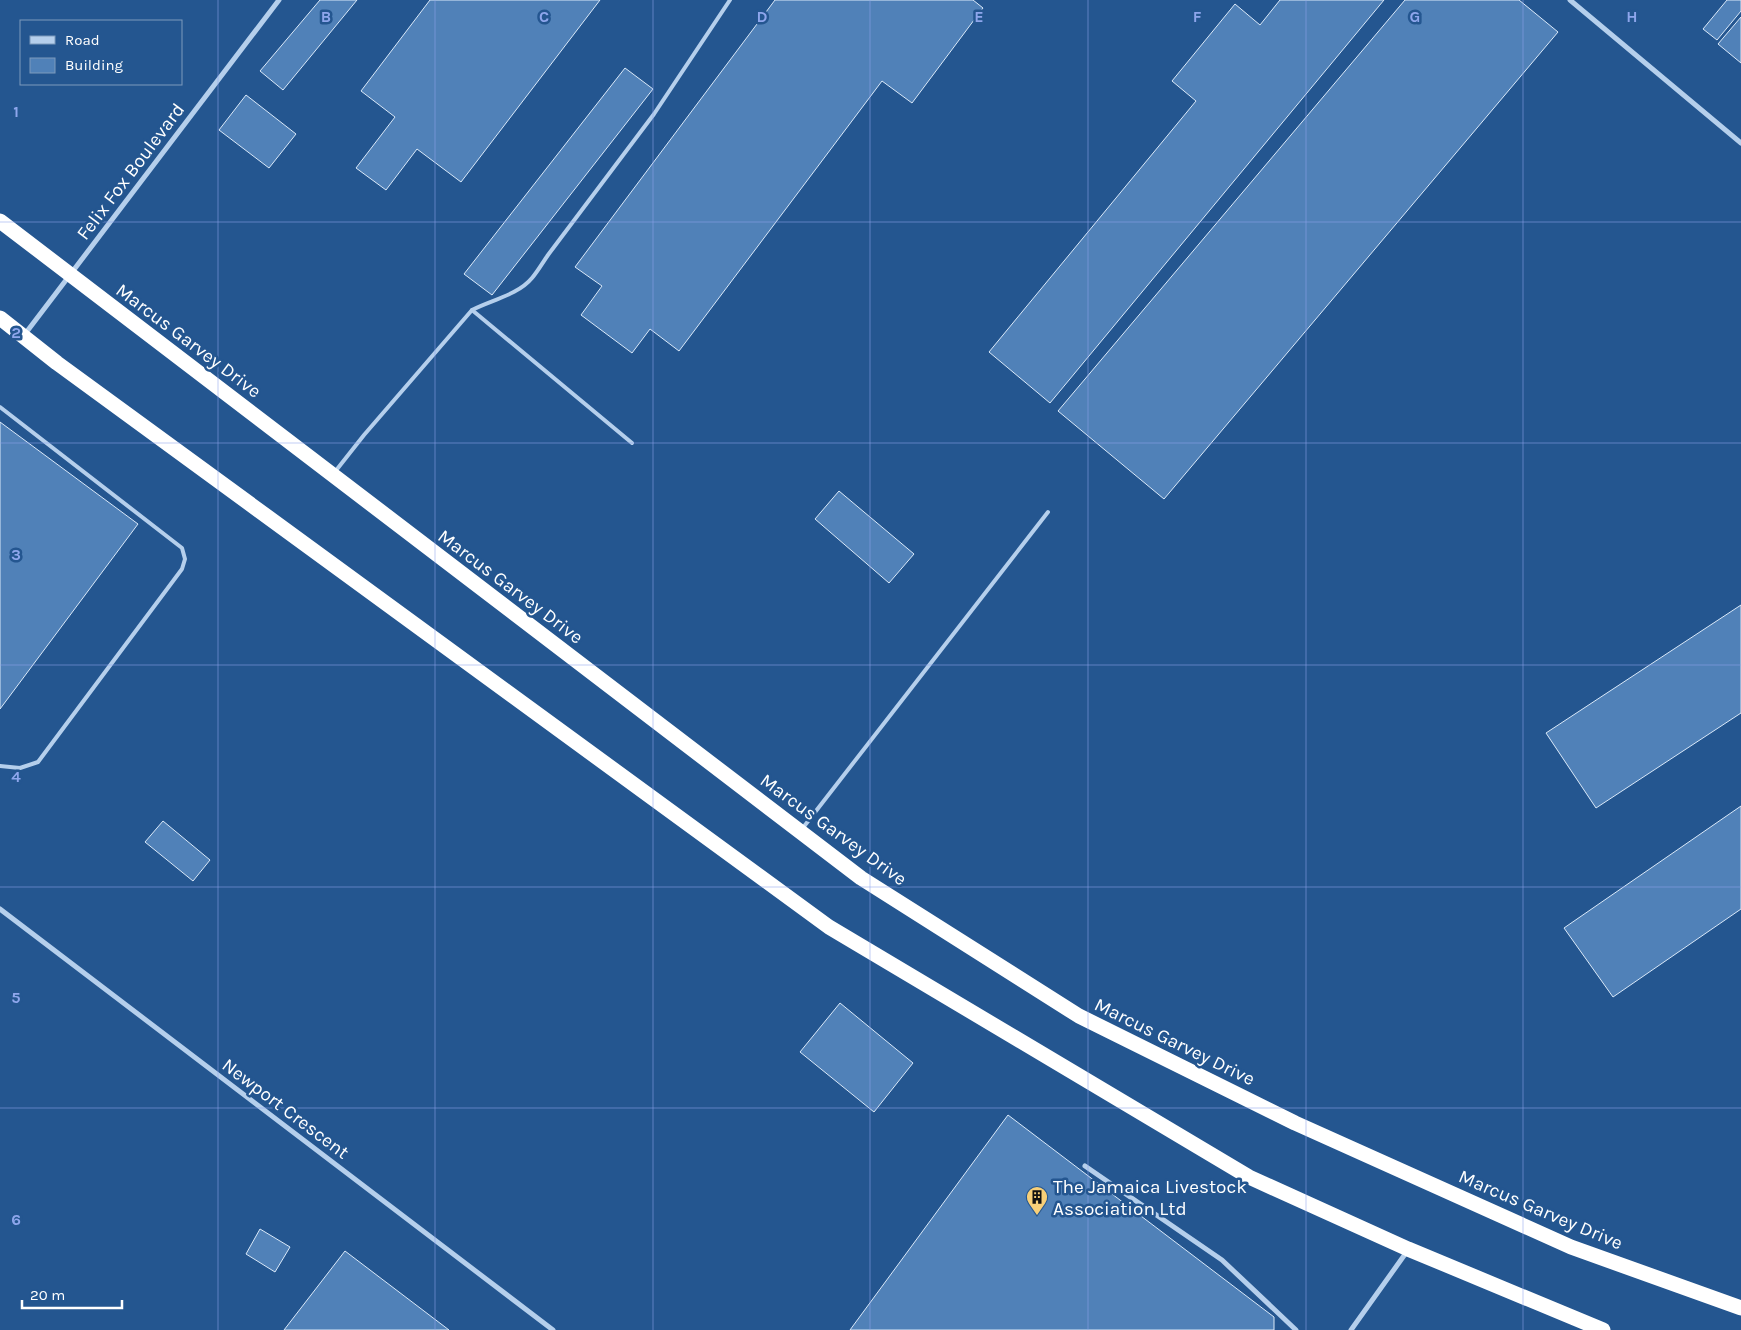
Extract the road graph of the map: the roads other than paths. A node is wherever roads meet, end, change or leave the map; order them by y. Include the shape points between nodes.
1 (279, 0) edge
2 (730, 0) edge
3 (1570, 0) edge
4 (1741, 143) edge
5 (0, 222) edge
6 (70, 274) junction
7 (472, 310) junction
8 (0, 318) edge
9 (23, 336) junction
10 (0, 407) edge
11 (632, 443) dead end
12 (332, 475) junction
13 (1048, 512) dead end
14 (0, 766) edge
15 (800, 831) junction
16 (0, 909) edge
17 (1085, 1166) dead end
18 (1408, 1249) junction
19 (1741, 1308) edge
20 (554, 1330) edge
21 (1296, 1330) edge
22 (1351, 1330) edge
23 (1603, 1330) edge

1 - 6 street, Felix Fox Boulevard
2 - 7 lane via 654,114 531,279 511,294
3 - 4 street
5 - 6 highway, Marcus Garvey Drive
6 - 9 street, Felix Fox Boulevard
6 - 12 highway, Marcus Garvey Drive
7 - 11 lane
7 - 12 lane
8 - 9 highway
9 - 18 highway via 829,927 1250,1177
10 - 14 lane via 182,548 185,559 182,569 38,762 20,768
12 - 15 highway, Marcus Garvey Drive
13 - 15 lane
15 - 19 highway, Marcus Garvey Drive via 862,878 1087,1020 1295,1123 1571,1247
16 - 20 street, Newport Crescent
17 - 21 street via 1222,1260
18 - 22 street
18 - 23 highway

